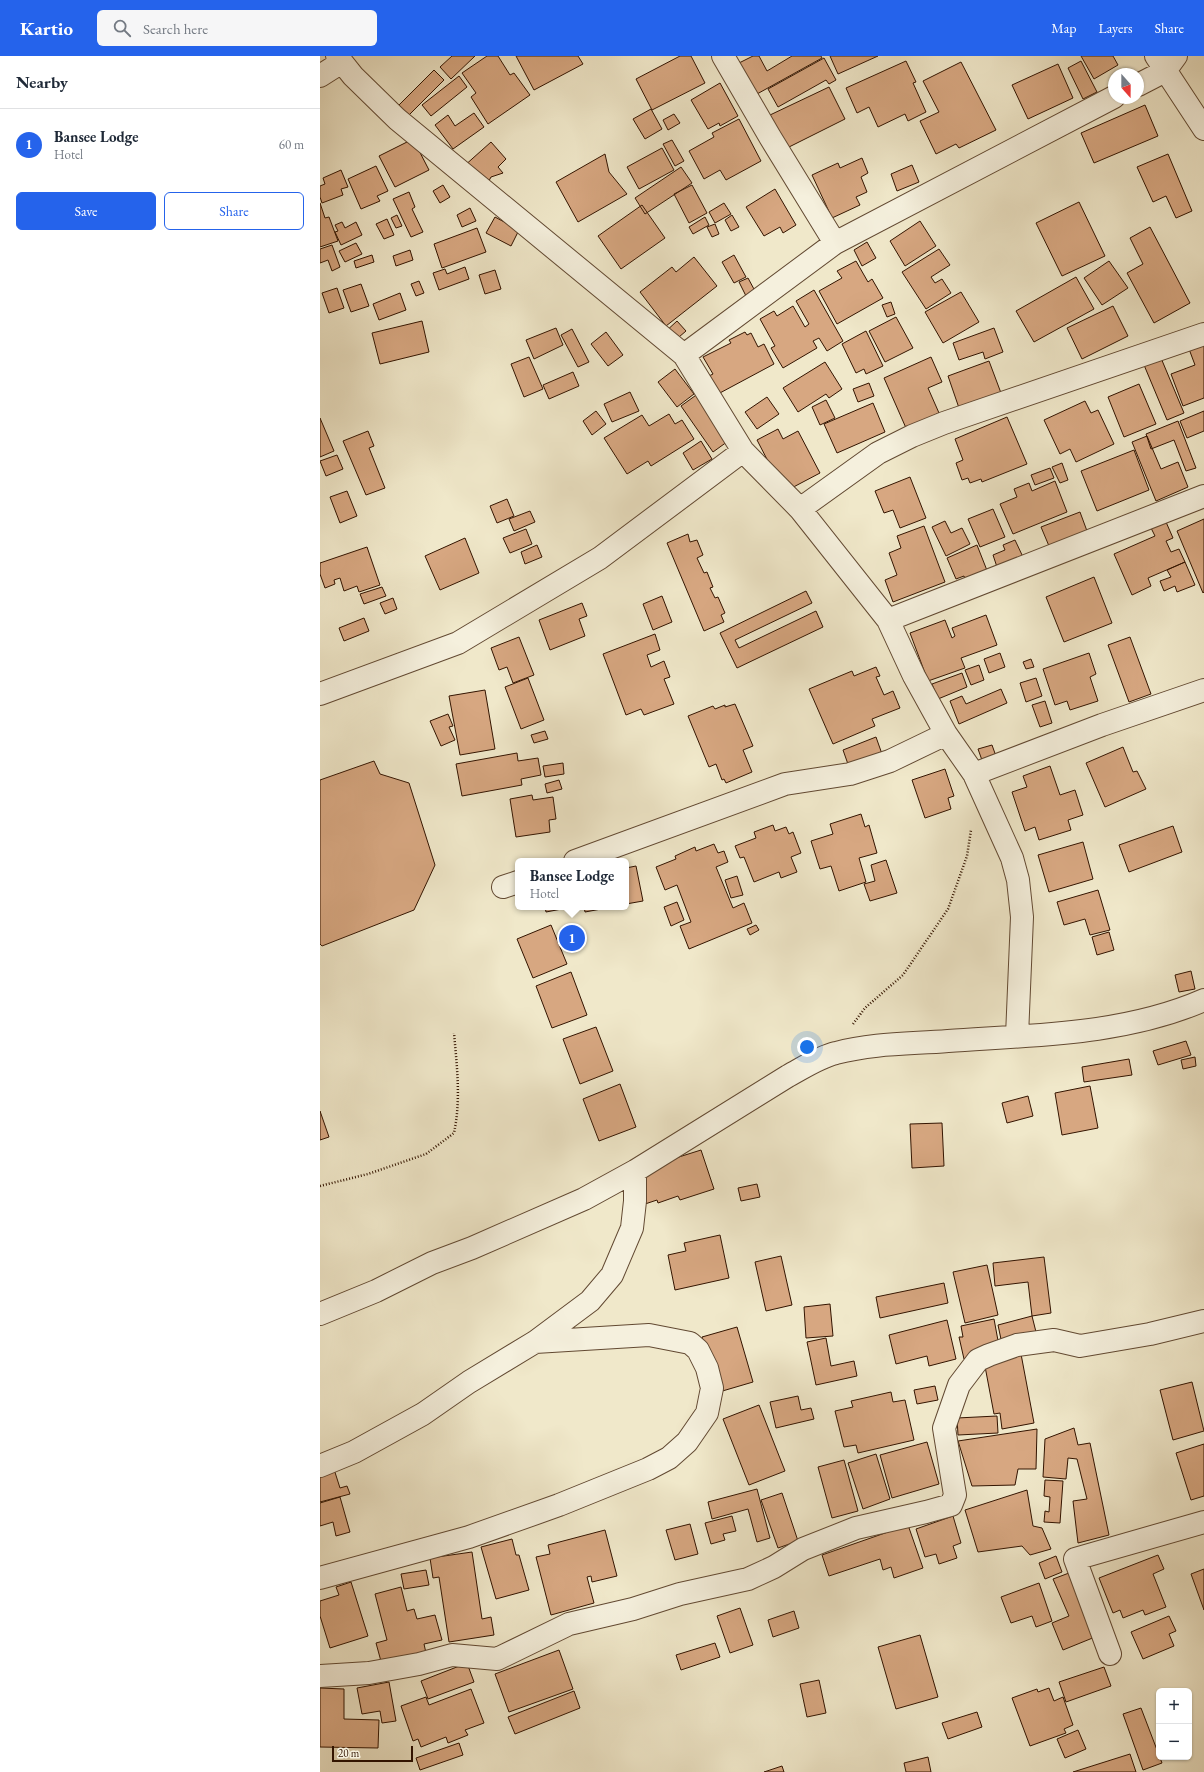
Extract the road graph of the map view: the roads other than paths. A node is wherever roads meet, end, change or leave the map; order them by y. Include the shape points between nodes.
1 (723, 56) edge
2 (340, 59) edge
3 (1166, 61) edge
4 (320, 76) edge
5 (1144, 80) edge
6 (1108, 100) edge
7 (1204, 130) edge
8 (835, 243) junction
9 (1204, 334) edge
10 (684, 355) junction
11 (743, 451) junction
12 (1204, 496) edge
13 (800, 509) junction
14 (888, 620) junction
15 (1204, 690) edge
16 (320, 694) edge
17 (946, 734) junction
18 (974, 774) junction
19 (583, 858) edge
20 (1204, 1000) edge
21 (1017, 1036) junction
22 (635, 1171) junction
23 (320, 1314) edge
24 (1204, 1321) edge
25 (535, 1342) junction
26 (320, 1466) edge
27 (1204, 1522) edge
28 (320, 1578) edge
29 (1110, 1654) dead end
30 (320, 1676) edge

1 - 8 street
2 - 4 street
2 - 10 street via 353,76 397,119
3 - 5 street
3 - 7 street
6 - 8 street
8 - 10 street
9 - 13 street via 912,436 878,453
10 - 11 street
11 - 13 street
11 - 16 street via 600,558 458,643
12 - 14 street
13 - 14 street
14 - 17 street via 914,676
15 - 18 street via 1102,725
17 - 18 street
17 - 19 street via 890,761 850,774 784,784
18 - 21 street via 1012,858 1018,880 1022,917
20 - 21 street via 1179,1011 1117,1026
21 - 22 street via 905,1043 836,1053 812,1062 788,1076
22 - 23 street via 584,1198
22 - 25 street via 632,1228 612,1275 590,1301
24 - 30 street via 1150,1334 1080,1346 1054,1340 1017,1345 978,1360 959,1385 944,1428 955,1495 950,1505 856,1528 803,1549 748,1579 680,1594 633,1609 569,1624 497,1659 452,1655 369,1673
25 - 26 street via 469,1382 423,1414 354,1452
25 - 28 street via 648,1335 690,1343 698,1350 707,1368 712,1388 707,1413 687,1442 669,1458 648,1469 559,1505 469,1537
27 - 29 street via 1075,1559

